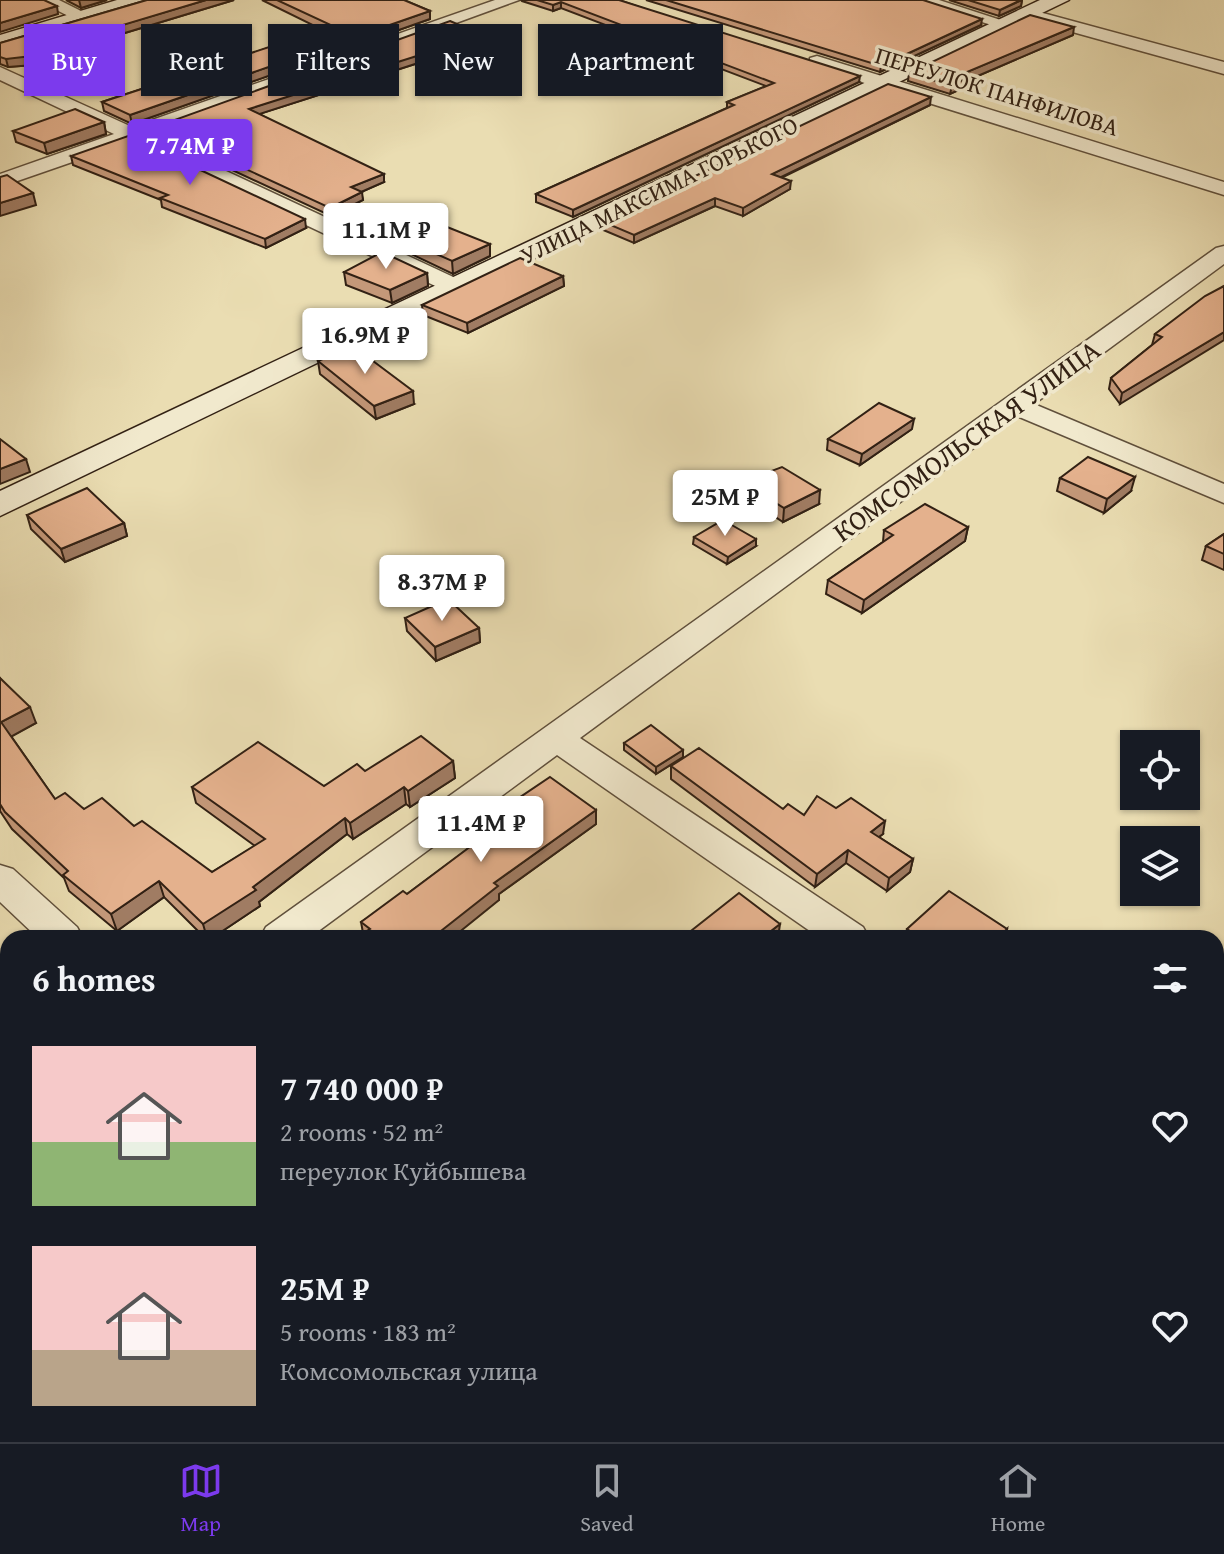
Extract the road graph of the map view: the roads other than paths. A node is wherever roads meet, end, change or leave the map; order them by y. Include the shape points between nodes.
1 (45, 0) edge
2 (141, 0) edge
3 (511, 0) edge
4 (921, 0) edge
5 (1058, 0) edge
6 (84, 17) junction
7 (1018, 19) junction
8 (0, 42) edge
9 (795, 56) edge
10 (1224, 68) edge
11 (0, 73) edge
12 (883, 83) junction
13 (131, 134) junction
14 (0, 181) edge
15 (1224, 189) edge
16 (1224, 253) edge
17 (456, 287) junction
18 (1014, 405) junction
19 (1224, 494) edge
20 (0, 505) edge
21 (556, 738) junction
22 (0, 879) edge
23 (54, 930) edge
24 (291, 930) edge
25 (837, 930) edge

1 - 6 street
2 - 6 main road
3 - 13 street
4 - 7 street
5 - 7 main road, УЛИЦА МАКСИМА ГОРЬКОГО
6 - 8 main road
7 - 10 street
7 - 12 main road, УЛИЦА МАКСИМА ГОРЬКОГО
9 - 12 street, ПЕРЕУЛОК ПАНФИЛОВА
11 - 13 street
12 - 15 street, ПЕРЕУЛОК ПАНФИЛОВА
12 - 17 main road, УЛИЦА МАКСИМА ГОРЬКОГО
13 - 14 street
13 - 17 street
16 - 18 street, КОМСОМОЛЬСКАЯ УЛИЦА
17 - 20 main road, УЛИЦА МАКСИМА ГОРЬКОГО
18 - 19 street
18 - 21 street, КОМСОМОЛЬСКАЯ УЛИЦА
21 - 24 street, КОМСОМОЛЬСКАЯ УЛИЦА
21 - 25 street
22 - 23 street

